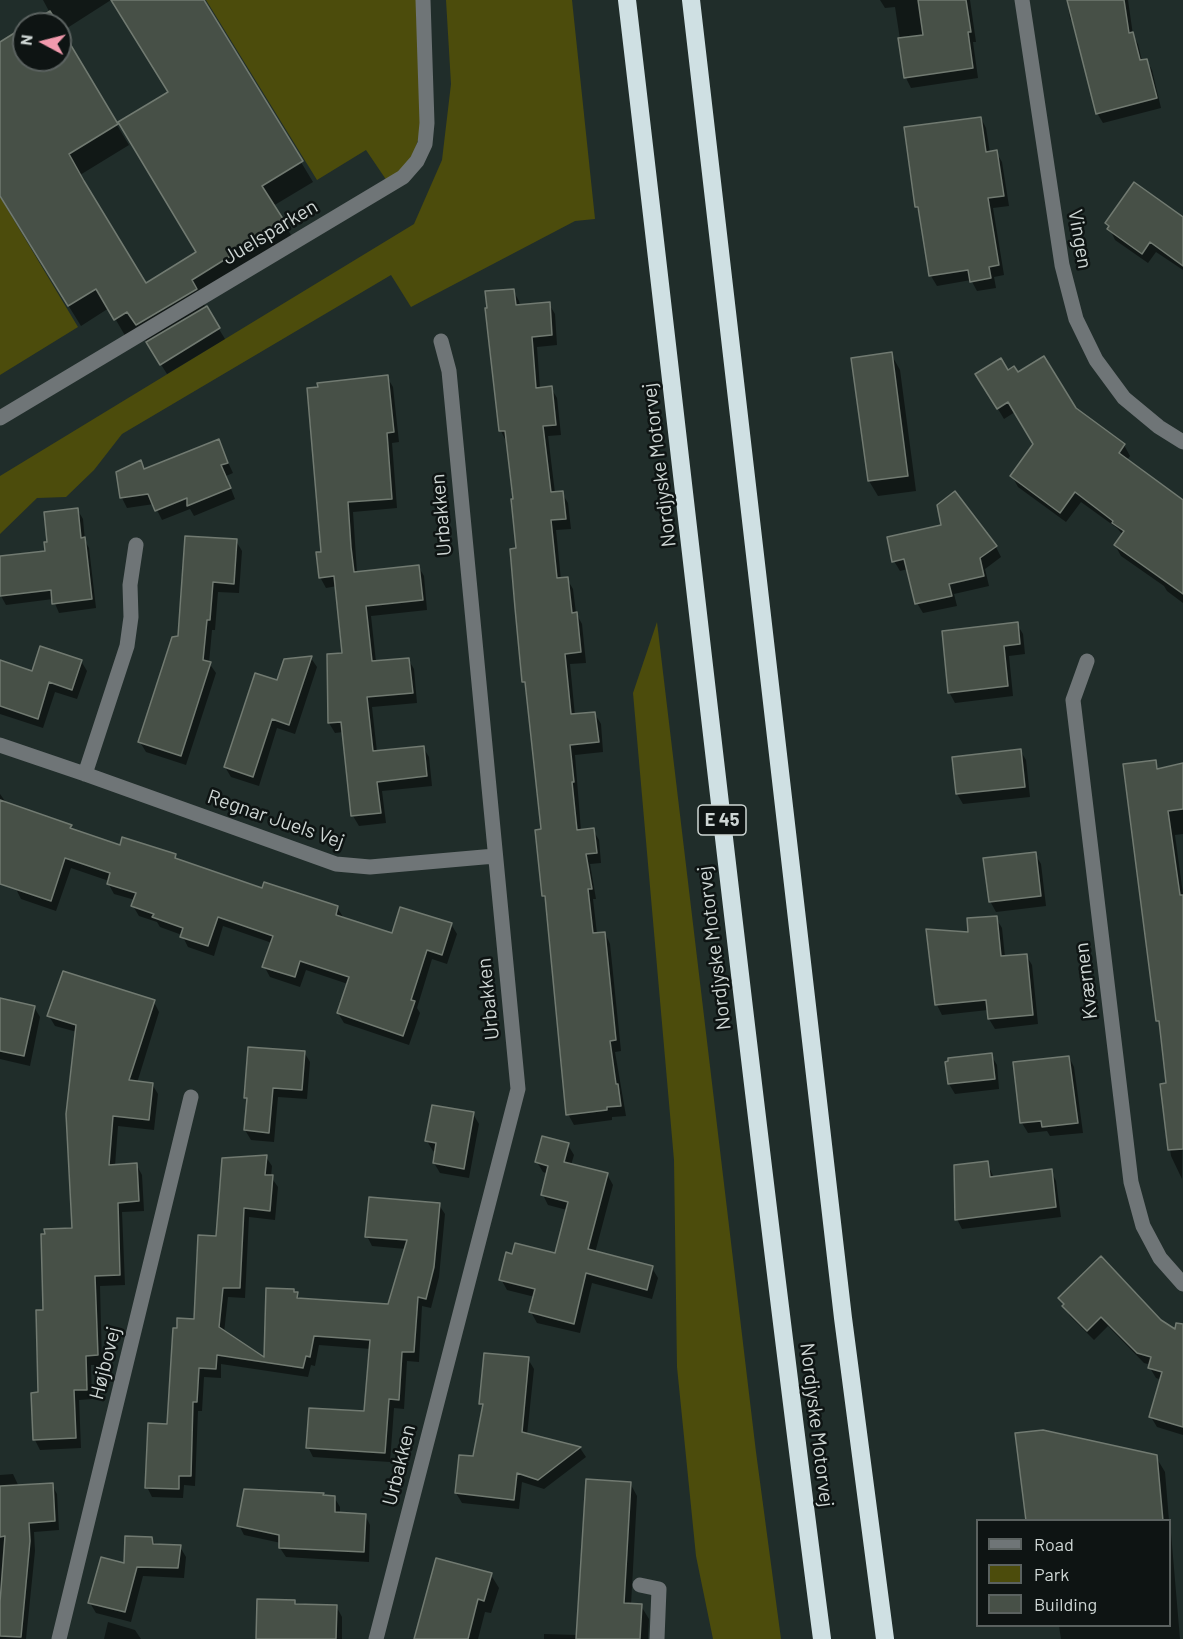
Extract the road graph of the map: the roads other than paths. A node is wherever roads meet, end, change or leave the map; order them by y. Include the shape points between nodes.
1 (423, 0) edge
2 (627, 0) edge
3 (691, 0) edge
4 (1022, 0) edge
5 (441, 340) dead end
6 (0, 418) edge
7 (1183, 442) edge
8 (136, 545) dead end
9 (1087, 661) dead end
10 (0, 745) edge
11 (85, 774) junction
12 (495, 856) junction
13 (191, 1097) dead end
14 (1183, 1284) edge
15 (640, 1585) dead end
16 (59, 1639) edge
17 (376, 1639) edge
18 (657, 1639) edge
19 (822, 1639) edge
20 (885, 1639) edge

1 - 6 street, Juelsparken via 425,144 403,177
2 - 19 highway, Nordjyske Motorvej / E 45 via 791,1404
3 - 20 highway, Nordjyske Motorvej via 843,1318
4 - 7 street, Vingen via 1062,265 1076,318 1096,360 1124,398
5 - 12 street, Urbakken via 449,371
8 - 11 street via 127,646
9 - 14 street, Kværnen via 1073,700 1131,1182 1143,1226 1160,1258
10 - 11 street, Regnar Juels Vej
11 - 12 street, Regnar Juels Vej via 336,864 370,867
12 - 17 street, Urbakken via 518,1089
13 - 16 street, Højbovej
15 - 18 street via 659,1588

